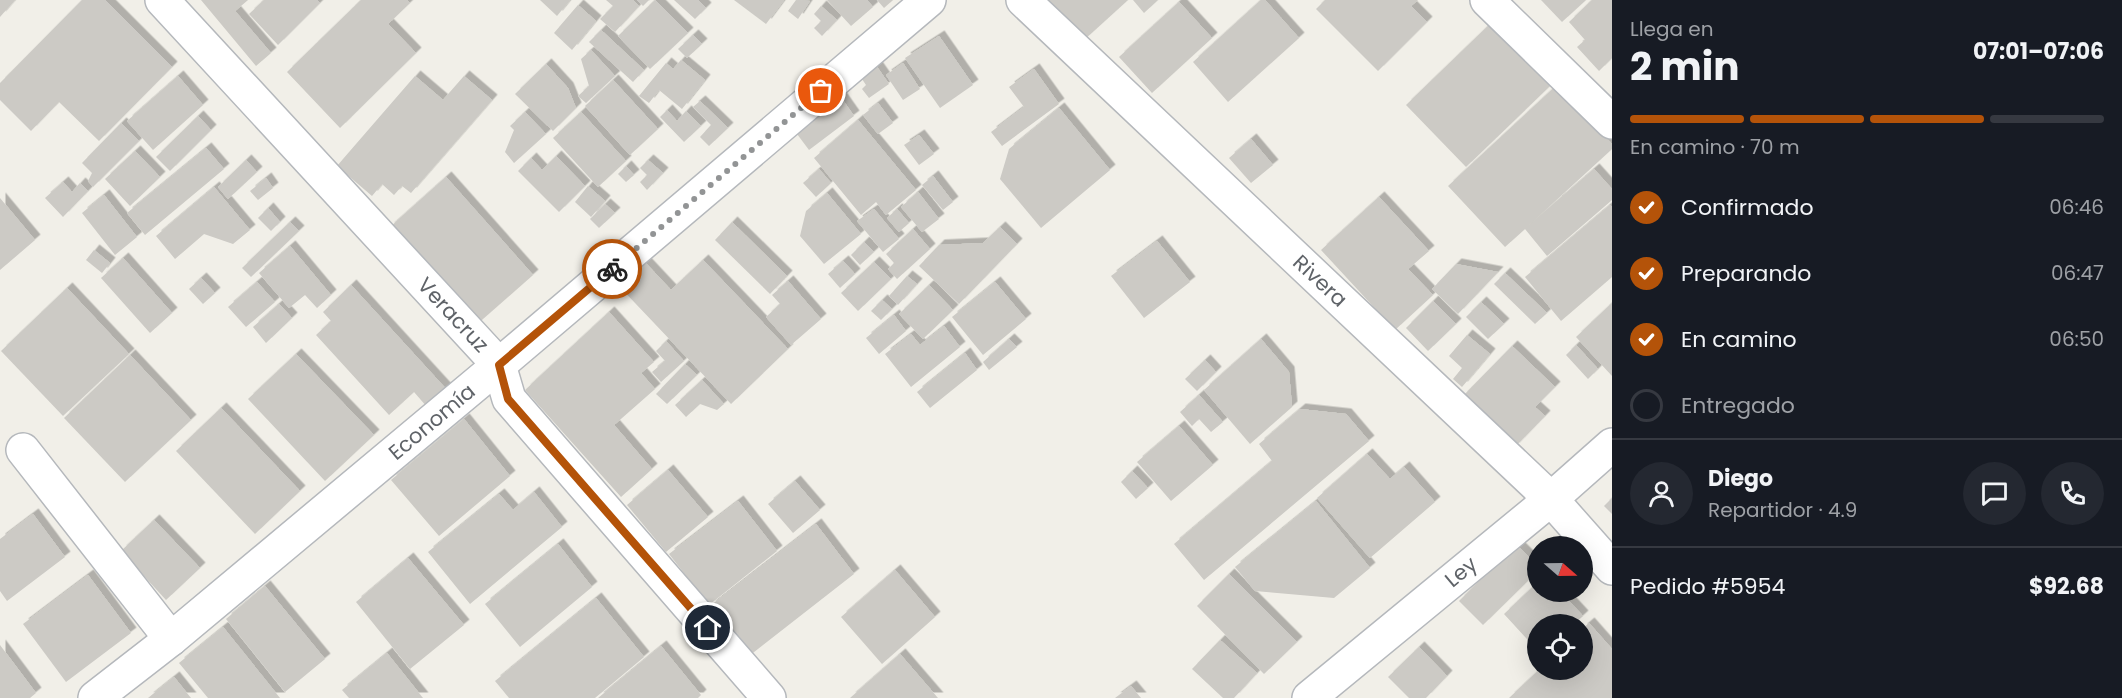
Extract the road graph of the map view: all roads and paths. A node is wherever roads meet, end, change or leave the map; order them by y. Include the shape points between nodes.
1 (162, 0) edge
2 (929, 0) edge
3 (1023, 0) edge
4 (1487, 0) edge
5 (1612, 122) edge
6 (499, 365) junction
7 (1612, 445) edge
8 (23, 450) dead end
9 (1551, 499) junction
10 (1612, 568) edge
11 (171, 639) junction
12 (95, 698) edge
13 (769, 698) edge
14 (1310, 698) edge

1 - 6 street, Veracruz
2 - 6 street, Economía
3 - 9 street, Rivera
4 - 5 street
6 - 11 street, Economía
6 - 13 street, Veracruz via 508,399
7 - 9 street, Ley
8 - 11 street
9 - 10 street, Rivera
9 - 14 street, Ley
11 - 12 street, Economía

